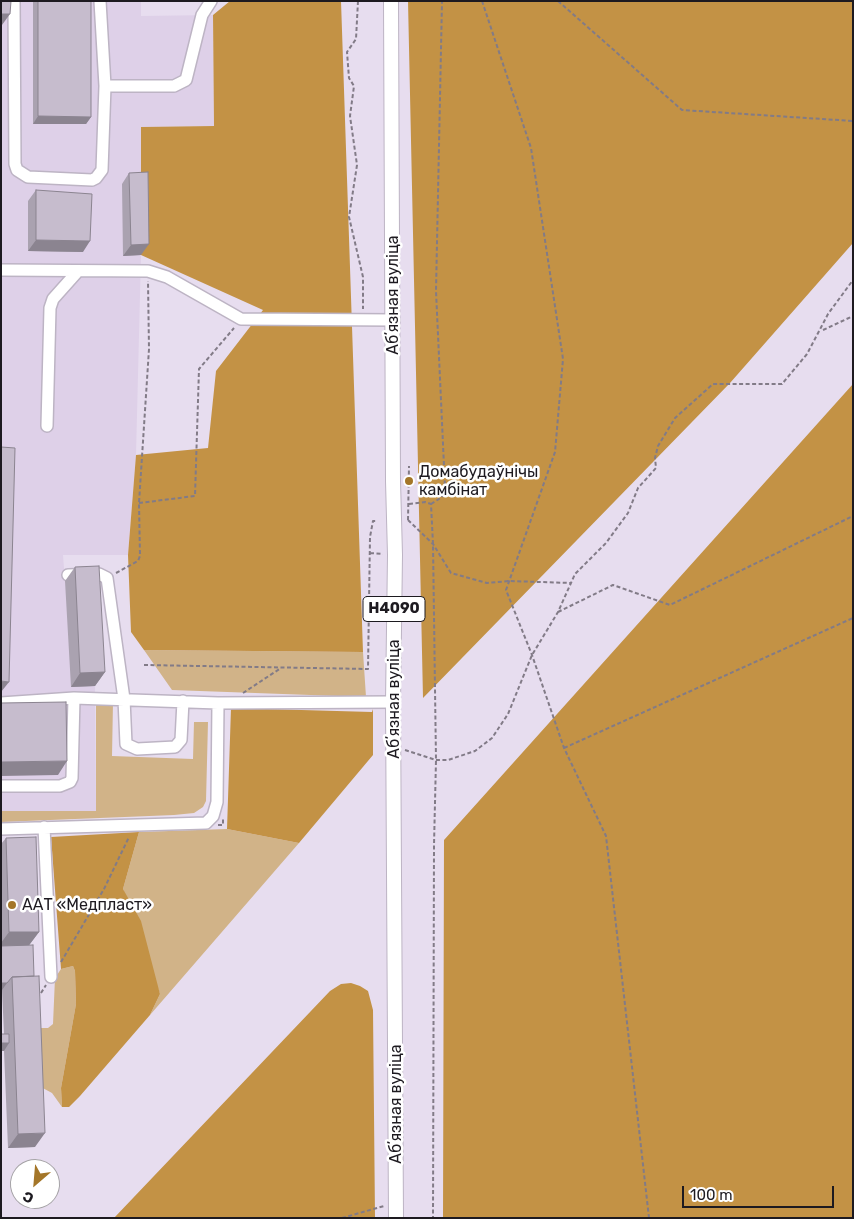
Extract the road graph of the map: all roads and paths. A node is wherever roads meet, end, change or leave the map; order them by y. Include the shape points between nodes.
1 (14, 1) edge
2 (100, 1) edge
3 (211, 1) edge
4 (358, 1) edge
5 (391, 1) edge
6 (442, 1) edge
7 (482, 1) edge
8 (558, 1) edge
9 (105, 86) junction
10 (853, 121) edge
11 (1, 270) edge
12 (78, 270) junction
13 (148, 271) junction
14 (853, 280) edge
15 (853, 316) edge
16 (241, 319) junction
17 (363, 319) junction
18 (394, 320) junction
19 (822, 330) junction
20 (47, 426) dead end
21 (409, 466) dead end
22 (410, 498) dead end
23 (139, 503) junction
24 (409, 504) dead end
25 (431, 504) junction
26 (853, 516) edge
27 (408, 520) dead end
28 (377, 521) dead end
29 (433, 544) junction
30 (68, 575) dead end
31 (107, 578) junction
32 (509, 581) junction
33 (571, 583) junction
34 (558, 612) junction
35 (853, 618) edge
36 (532, 655) junction
37 (144, 665) dead end
38 (281, 668) junction
39 (74, 698) junction
40 (124, 699) junction
41 (183, 701) junction
42 (1, 702) edge
43 (393, 702) junction
44 (223, 703) junction
45 (394, 745) junction
46 (564, 748) junction
47 (436, 760) junction
48 (1, 786) edge
49 (223, 815) dead end
50 (213, 825) dead end
51 (44, 827) junction
52 (1, 828) edge
53 (129, 837) dead end
54 (51, 977) junction
55 (41, 993) edge
56 (396, 1203) junction
57 (342, 1218) edge
58 (396, 1218) edge
59 (433, 1218) edge
60 (649, 1218) edge

1 - 9 lane via 15,164 21,174 28,177 96,178 102,170
2 - 9 lane
3 - 9 lane via 202,15 186,80 174,86
4 - 17 path via 356,39 347,52 349,78 354,86 350,116 357,165 349,217 362,277
5 - 18 main road, Абʼязная вуліца / Н4090
6 - 25 path via 436,291 445,488 442,497
7 - 32 path via 531,148 563,359 555,452
8 - 10 path via 682,110
11 - 12 lane
12 - 13 lane
12 - 20 lane via 53,299 50,308
13 - 16 lane via 167,277
13 - 23 path via 149,349
14 - 19 path via 828,314
15 - 19 path
16 - 17 lane
16 - 23 path via 199,369 195,496
17 - 18 lane
18 - 43 main road, Абʼязная вуліца / Н4090
19 - 33 path via 808,354 782,384 713,384 675,418 658,446 656,468 638,488 628,513 606,543 575,574
21 - 22 path
23 - 31 path via 138,561
24 - 25 path
25 - 29 path
26 - 34 path via 670,605 613,585
27 - 29 path
28 - 38 path via 372,521 370,537 368,668
29 - 32 path via 451,573 487,583
29 - 47 path
30 - 31 lane via 98,574
31 - 40 lane
32 - 33 path
32 - 36 path via 506,590
33 - 34 path
34 - 36 path
35 - 46 path
36 - 46 path
36 - 47 path via 508,714 492,738 476,751 448,760
37 - 38 path
38 - 44 path
39 - 40 lane
39 - 42 lane
39 - 48 lane via 70,782 60,786
40 - 41 lane
40 - 41 lane via 124,739 126,744 137,749 170,749 178,744 181,740
41 - 44 lane
43 - 44 lane
43 - 45 main road, Абʼязная вуліца / Н4090
44 - 51 lane via 217,802 213,816 206,823
45 - 47 path
45 - 56 main road, Абʼязная вуліца / Н4090
46 - 60 path via 606,836
47 - 59 path
49 - 50 path via 223,825
51 - 52 lane
51 - 54 lane
53 - 54 path via 104,889
54 - 55 path
56 - 57 path
56 - 58 main road, Абʼязная вуліца / Н4090

